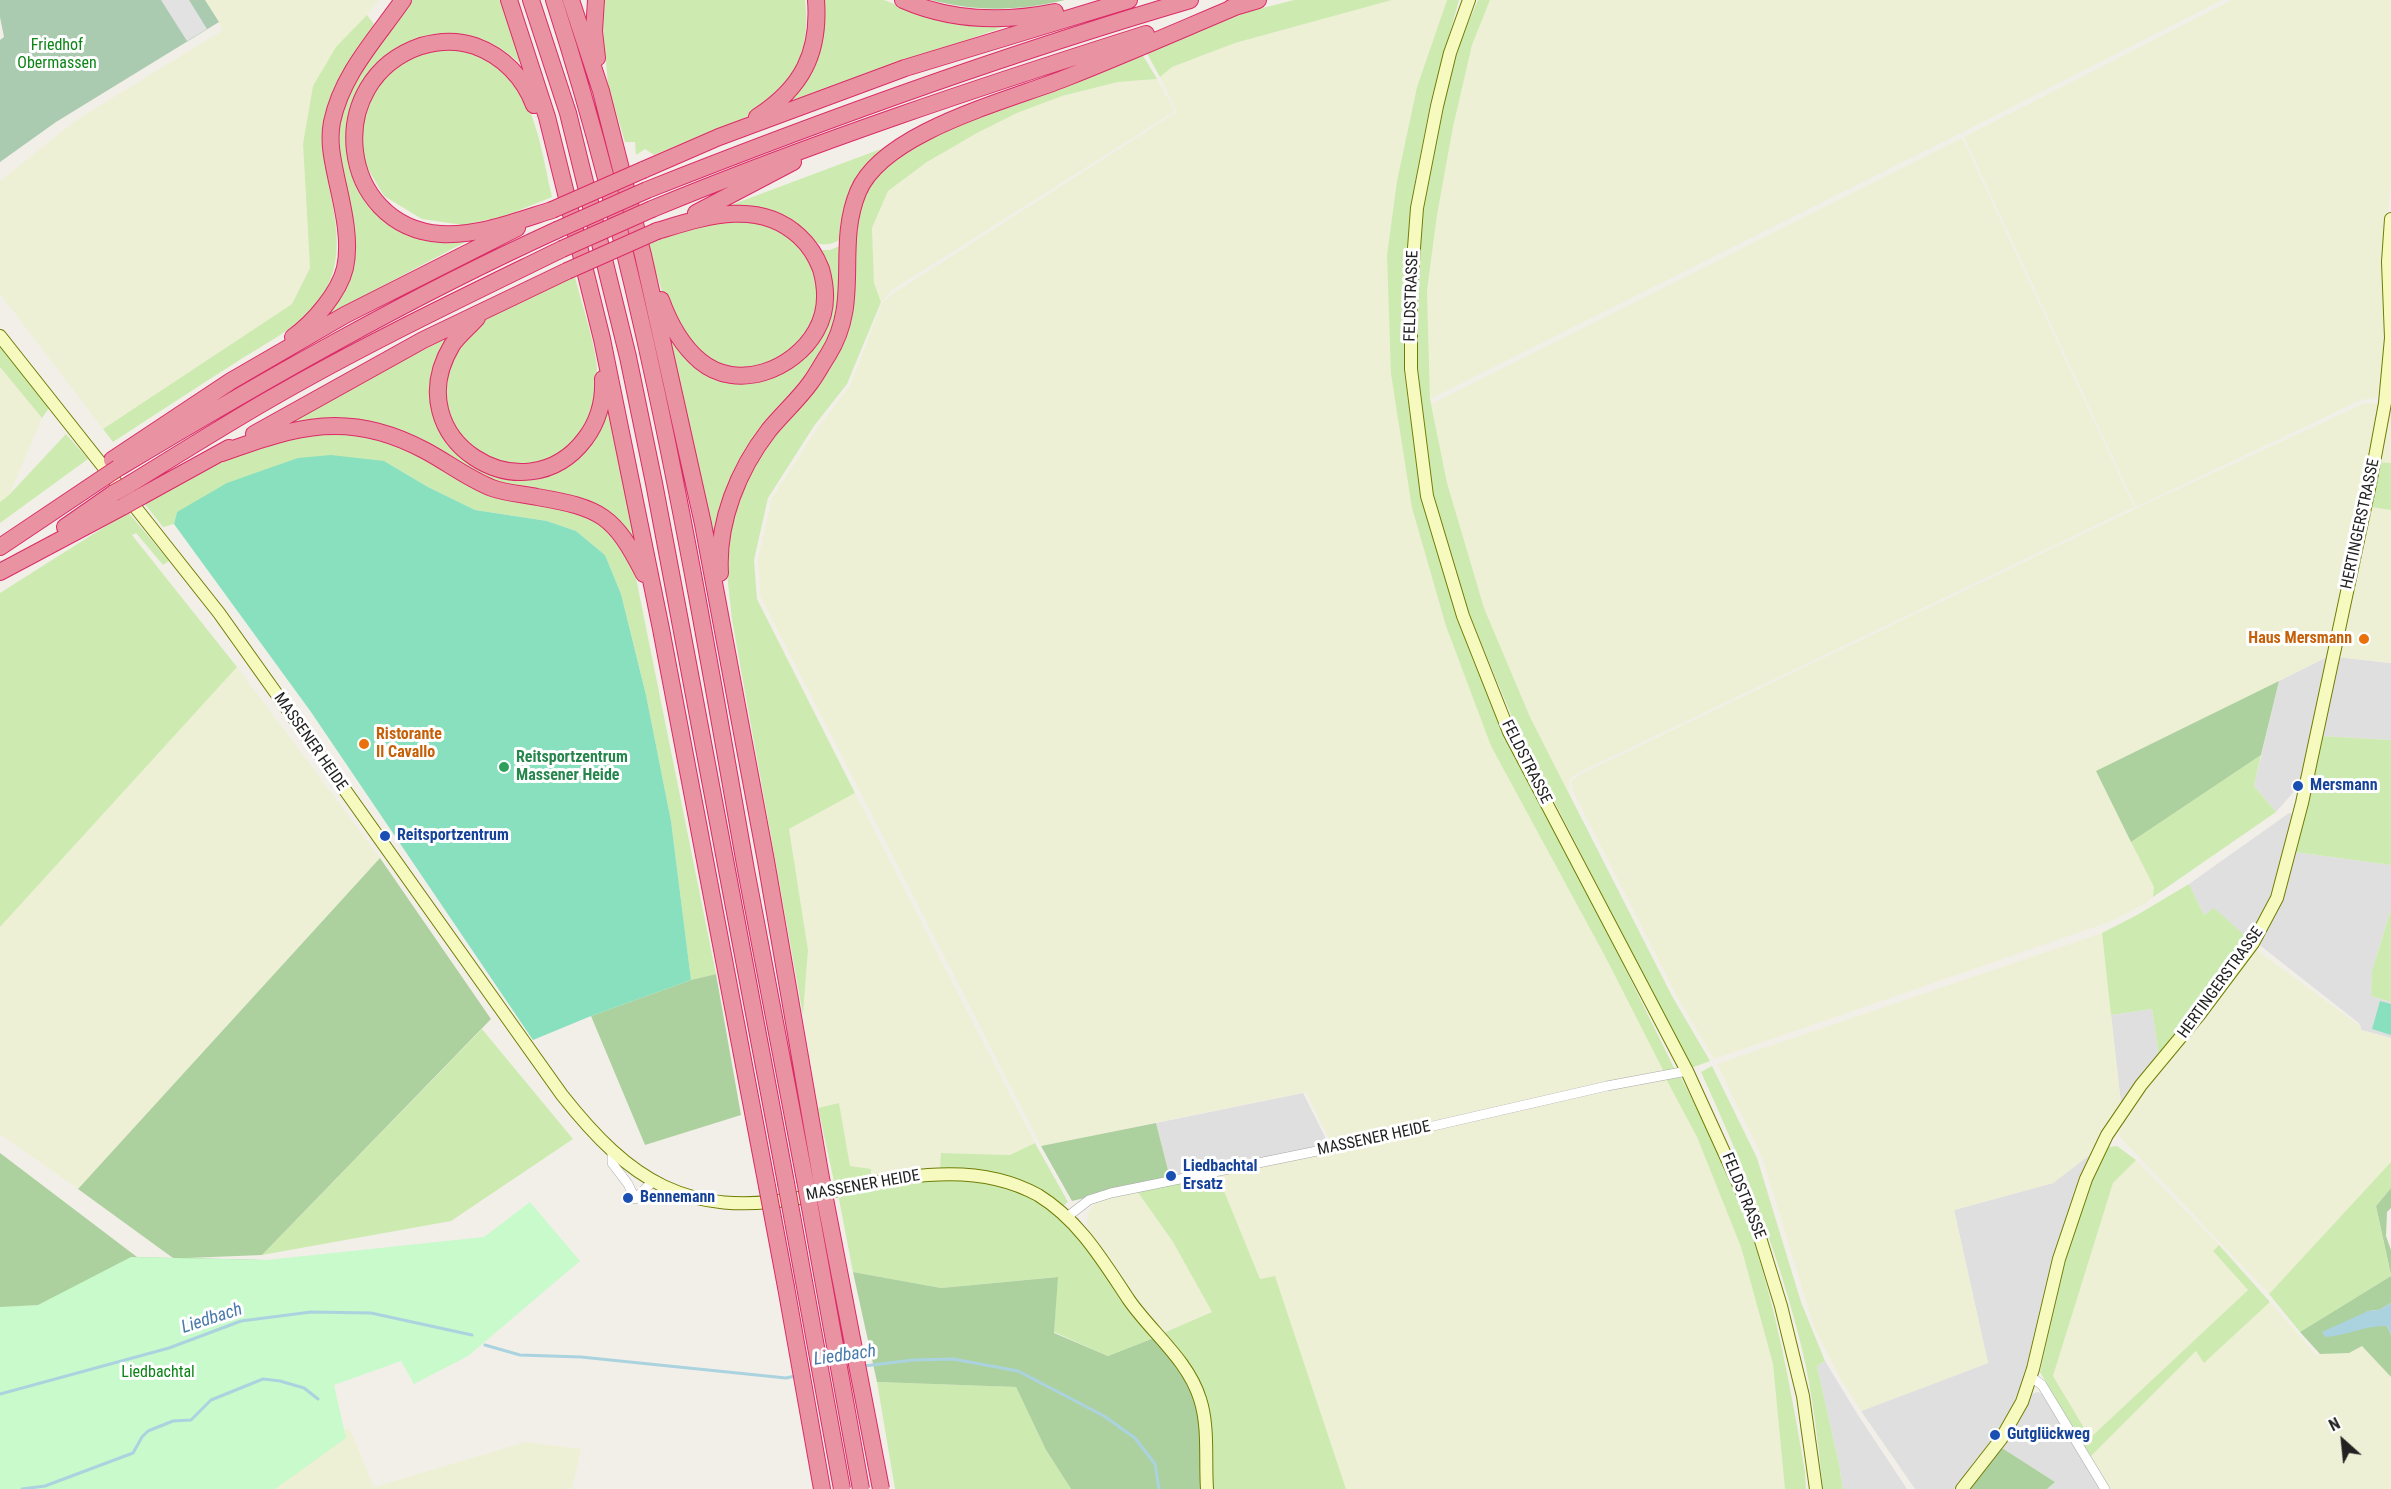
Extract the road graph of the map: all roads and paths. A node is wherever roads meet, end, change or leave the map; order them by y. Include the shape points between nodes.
1 (403, 0) edge
2 (509, 0) edge
3 (531, 0) edge
4 (554, 0) edge
5 (571, 0) edge
6 (596, 0) edge
7 (816, 0) edge
8 (903, 0) edge
9 (1118, 0) edge
10 (1129, 0) edge
11 (1190, 0) edge
12 (1258, 0) edge
13 (1469, 0) edge
14 (1240, 5) junction
15 (601, 91) junction
16 (850, 132) junction
17 (719, 138) junction
18 (560, 176) junction
19 (552, 210) junction
20 (2391, 219) edge
21 (657, 231) junction
22 (643, 255) junction
23 (515, 295) junction
24 (0, 336) edge
25 (602, 339) junction
26 (231, 381) junction
27 (222, 453) junction
28 (115, 464) junction
29 (135, 490) junction
30 (0, 547) edge
31 (0, 572) edge
32 (722, 616) junction
33 (661, 629) junction
34 (1688, 1071) junction
35 (612, 1152) junction
36 (813, 1179) junction
37 (652, 1182) junction
38 (1067, 1217) junction
39 (2031, 1377) junction
40 (822, 1489) edge
41 (842, 1489) edge
42 (861, 1489) edge
43 (881, 1489) edge
44 (1207, 1489) edge
45 (1816, 1489) edge
46 (1962, 1489) edge
47 (2105, 1489) edge

1 - 26 highway via 348,77 332,124 331,148 343,209 345,269 323,308 302,330
2 - 18 highway via 547,117
3 - 41 highway, bridge via 568,113 628,357
4 - 36 highway via 599,148 649,349 747,872
5 - 15 highway
6 - 15 highway via 594,31
7 - 17 highway via 814,46 798,80 773,107
8 - 9 highway via 935,12 988,19 1034,16
10 - 17 highway via 905,68
11 - 28 highway, bridge via 916,87 647,190 446,283
12 - 14 highway
13 - 34 street, FELDSTRASSE via 1442,84 1417,208 1411,288 1411,369 1427,496 1462,616 1509,732
14 - 16 highway
14 - 32 highway via 1067,78 977,110 912,140 876,165 858,191 848,227 846,313 834,346 747,464 727,512 719,564
15 - 22 highway
16 - 21 highway
16 - 29 highway, bridge via 652,209 456,300 291,388
17 - 19 highway, bridge
18 - 19 highway via 526,88 499,57 475,46 447,42 409,51 370,83 359,104 353,143 360,174 380,206 398,220 426,231 456,234
18 - 25 highway
19 - 26 highway via 345,315
20 - 39 street, HERTINGERSTRASSE via 2391,338 2385,403 2285,873 2253,944 2141,1085 2108,1135 2086,1179 2059,1259
21 - 22 highway via 695,219 739,212 779,220 805,241 816,257 825,288 818,329 796,357 764,373 729,374 714,370 700,362 676,332
21 - 23 highway, bridge
22 - 32 highway
23 - 25 highway via 477,319 453,343 438,382 437,402 444,424 454,441 473,458 520,473 548,468 575,453 591,431 604,393
23 - 27 highway via 413,346
24 - 35 street, MASSENER HEIDE via 219,613 562,1095
25 - 33 highway
26 - 28 highway
27 - 29 highway
27 - 33 highway via 305,428 366,428 425,450 494,489 575,504 598,514 618,529 628,543 645,576
28 - 30 highway, bridge
29 - 31 highway, bridge
32 - 36 highway
33 - 40 highway, bridge
34 - 38 street, MASSENER HEIDE via 1111,1192 1089,1200
34 - 45 street, FELDSTRASSE via 1754,1218 1781,1306 1803,1396
35 - 37 street, MASSENER HEIDE
35 - 37 street, MASSENER HEIDE via 612,1163 635,1198
36 - 42 highway, bridge
36 - 43 highway, bridge
37 - 38 street, MASSENER HEIDE via 687,1196 747,1203 916,1176 975,1175 1024,1188
38 - 44 street, MASSENER HEIDE via 1196,1388 1203,1411
39 - 46 street, HERTINGERSTRASSE via 2009,1427
39 - 47 street via 2042,1385

